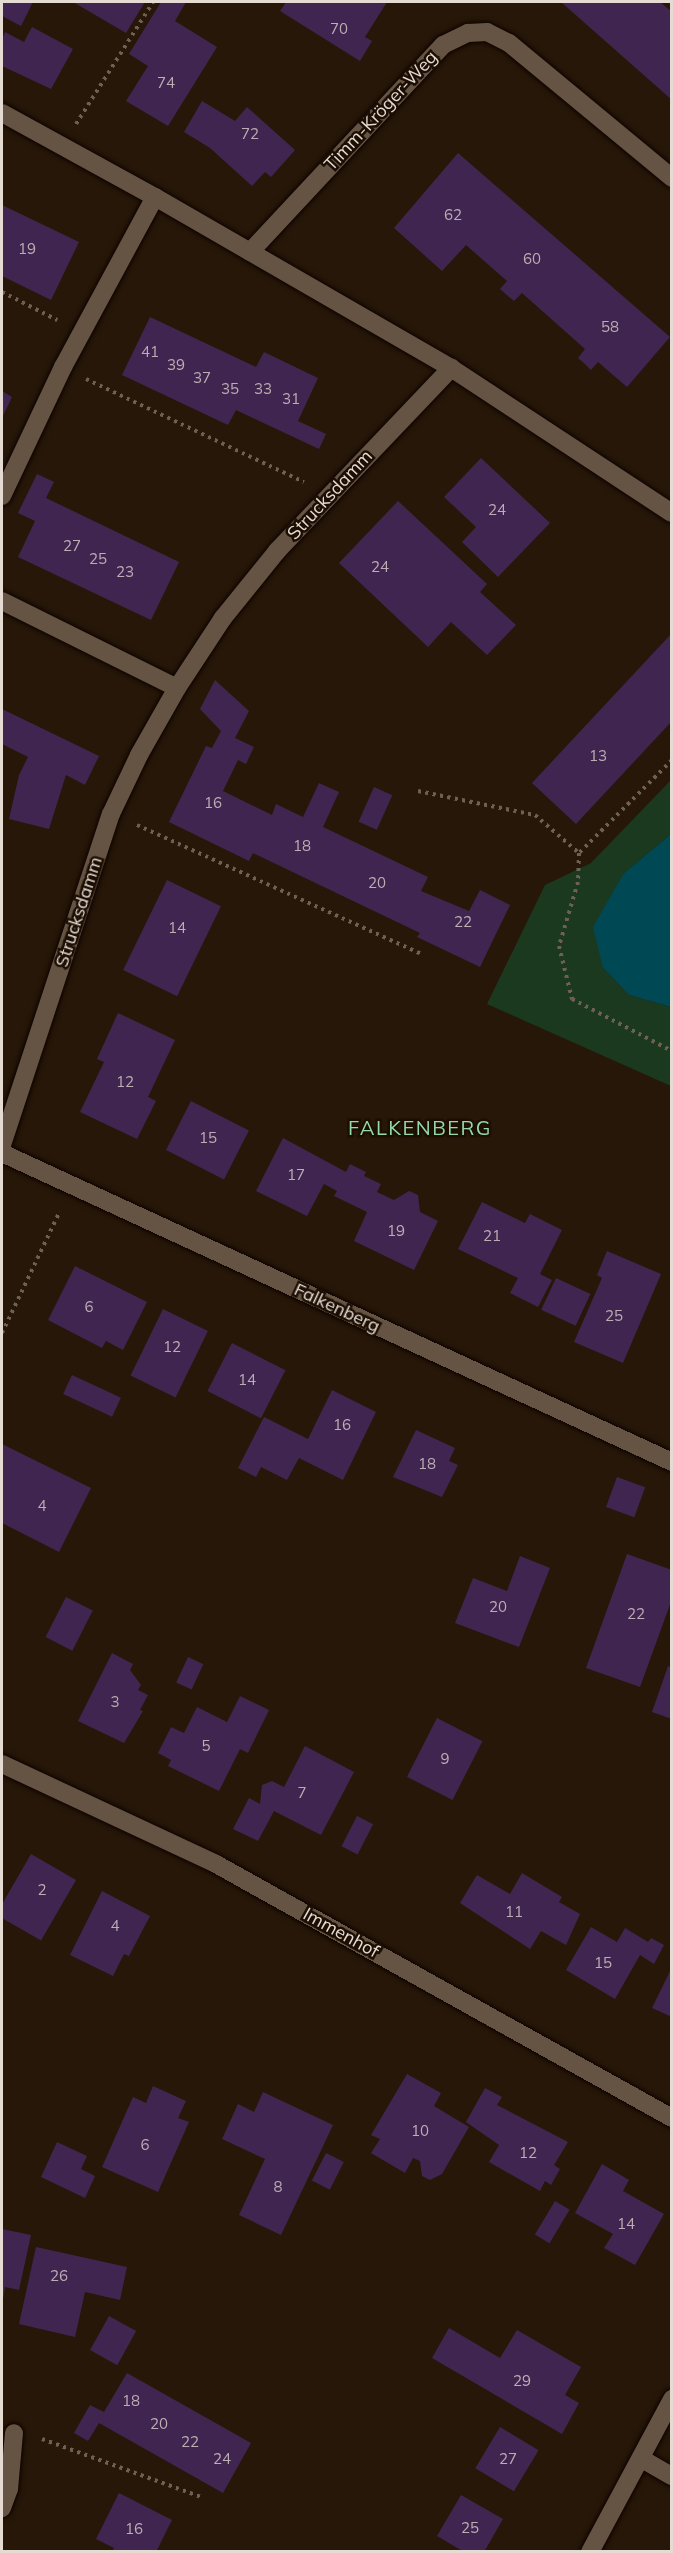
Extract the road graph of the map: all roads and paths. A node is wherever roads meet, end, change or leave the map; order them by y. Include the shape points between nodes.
1 (153, 2) edge
2 (2, 113) edge
3 (63, 145) junction
4 (672, 178) edge
5 (155, 197) junction
6 (250, 252) junction
7 (2, 292) edge
8 (57, 320) dead end
9 (451, 368) junction
10 (88, 380) dead end
11 (329, 494) junction
12 (2, 496) edge
13 (672, 513) edge
14 (2, 601) edge
15 (177, 688) junction
16 (672, 760) edge
17 (418, 791) dead end
18 (111, 814) junction
19 (579, 852) junction
20 (421, 954) dead end
21 (672, 1051) edge
22 (2, 1144) edge
23 (2, 1153) edge
24 (72, 1186) junction
25 (2, 1333) edge
26 (672, 1462) edge
27 (2, 1764) edge
28 (672, 2118) edge
29 (672, 2399) edge
30 (14, 2433) joint
31 (642, 2459) junction
32 (672, 2476) edge
33 (201, 2497) dead end
34 (2, 2508) edge
35 (590, 2552) edge

1 - 3 path
2 - 3 street
3 - 5 street
4 - 6 street, Timm-Kröger-Weg via 509,43 487,32 468,33 443,45
5 - 6 street
5 - 12 street via 63,367
6 - 9 street
7 - 8 path
9 - 11 street, Strucksdamm
9 - 13 street
10 - 11 path
11 - 15 street, Strucksdamm via 223,618
14 - 15 street
15 - 18 street, Strucksdamm
16 - 19 path
17 - 19 path via 536,815
18 - 20 path
18 - 22 street, Strucksdamm
19 - 21 path via 578,882 559,946 572,999
23 - 24 street, Falkenberg
24 - 25 path
24 - 26 street, Falkenberg
27 - 28 street, Immenhof via 216,1864
29 - 31 street
30 - 33 path via 58,2442
30 - 34 street via 9,2489
31 - 32 street
31 - 35 street

